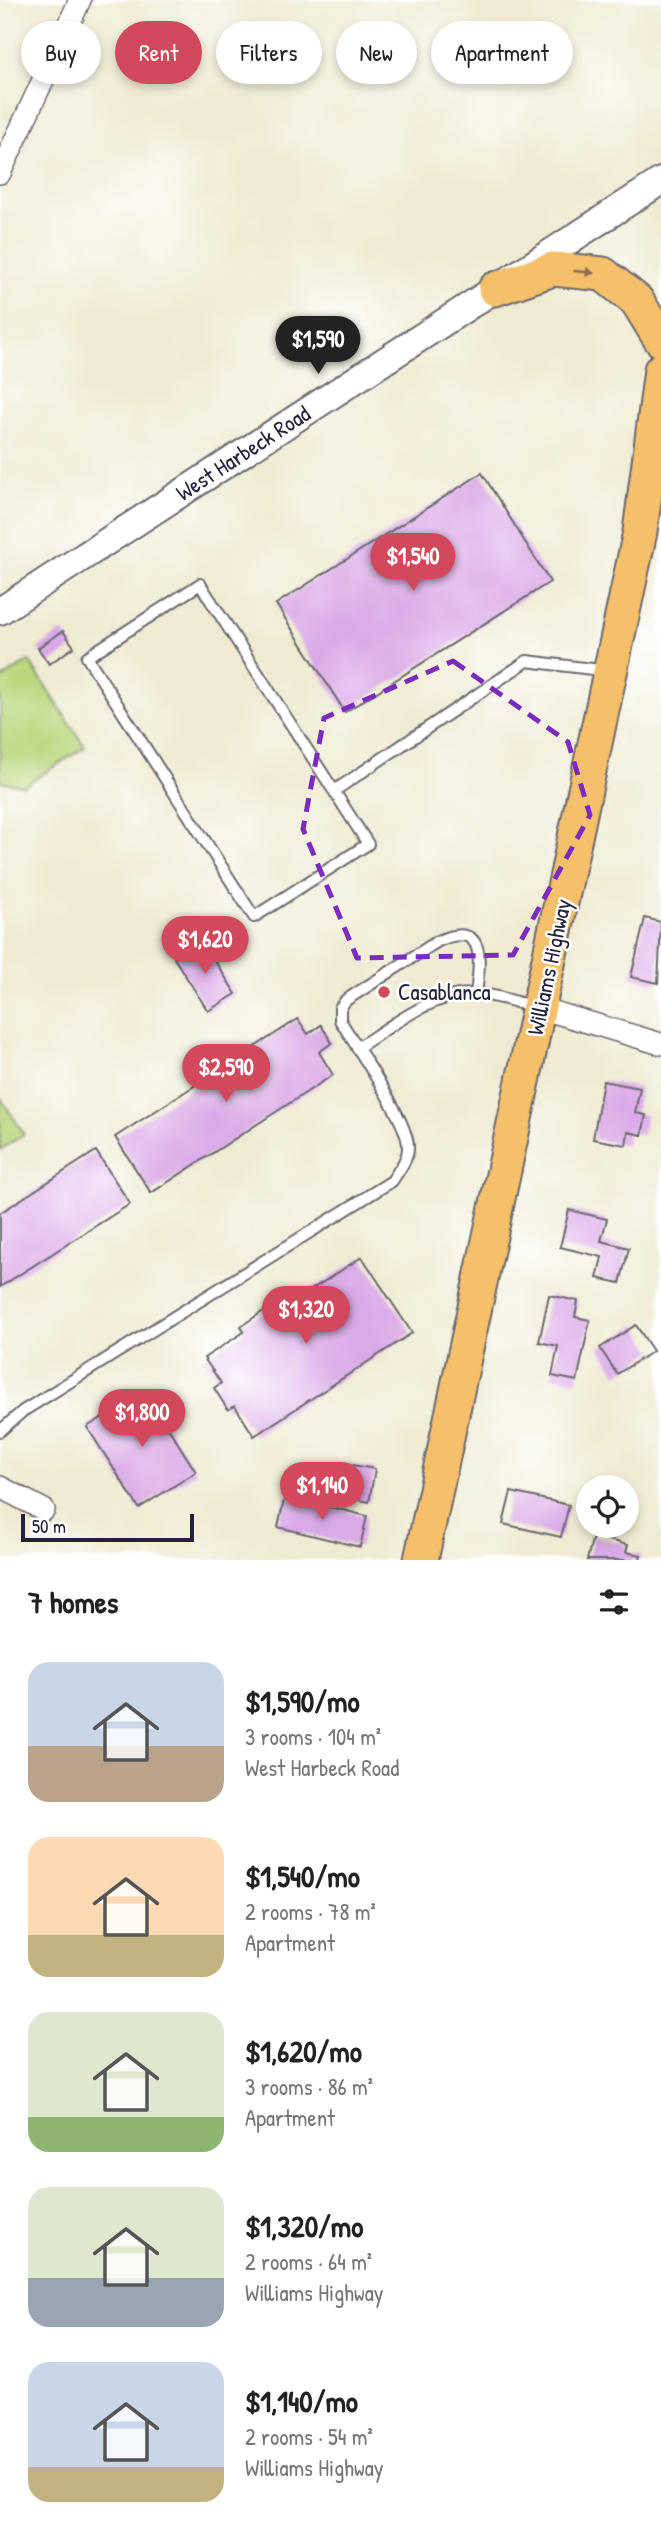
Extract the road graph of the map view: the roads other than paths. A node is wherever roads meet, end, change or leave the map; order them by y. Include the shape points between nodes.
1 (80, 0) edge
2 (0, 173) edge
3 (661, 181) edge
4 (495, 289) junction
5 (661, 340) edge
6 (661, 370) edge
7 (0, 611) edge
8 (611, 672) junction
9 (334, 791) junction
10 (475, 994) junction
11 (540, 1008) junction
12 (661, 1044) edge
13 (357, 1048) junction
14 (0, 1431) edge
15 (0, 1487) edge
16 (44, 1510) dead end
17 (421, 1560) edge

1 - 2 street
3 - 4 street, West Harbeck Road
4 -> 5 main road via 553,269 603,274 636,302
4 - 7 street, West Harbeck Road
6 - 8 main road, Williams Highway via 640,532
8 - 9 lane via 527,661
8 - 11 main road, Williams Highway
9 - 9 lane via 200,584 87,657 254,917 368,844
10 - 11 lane
10 - 13 lane via 447,997
10 - 13 lane via 478,946 468,936 454,934 438,941 346,1000 340,1020
11 - 12 street
11 - 17 main road, Williams Highway
13 - 14 lane via 403,1126 408,1146 392,1181 23,1410
15 - 16 street

